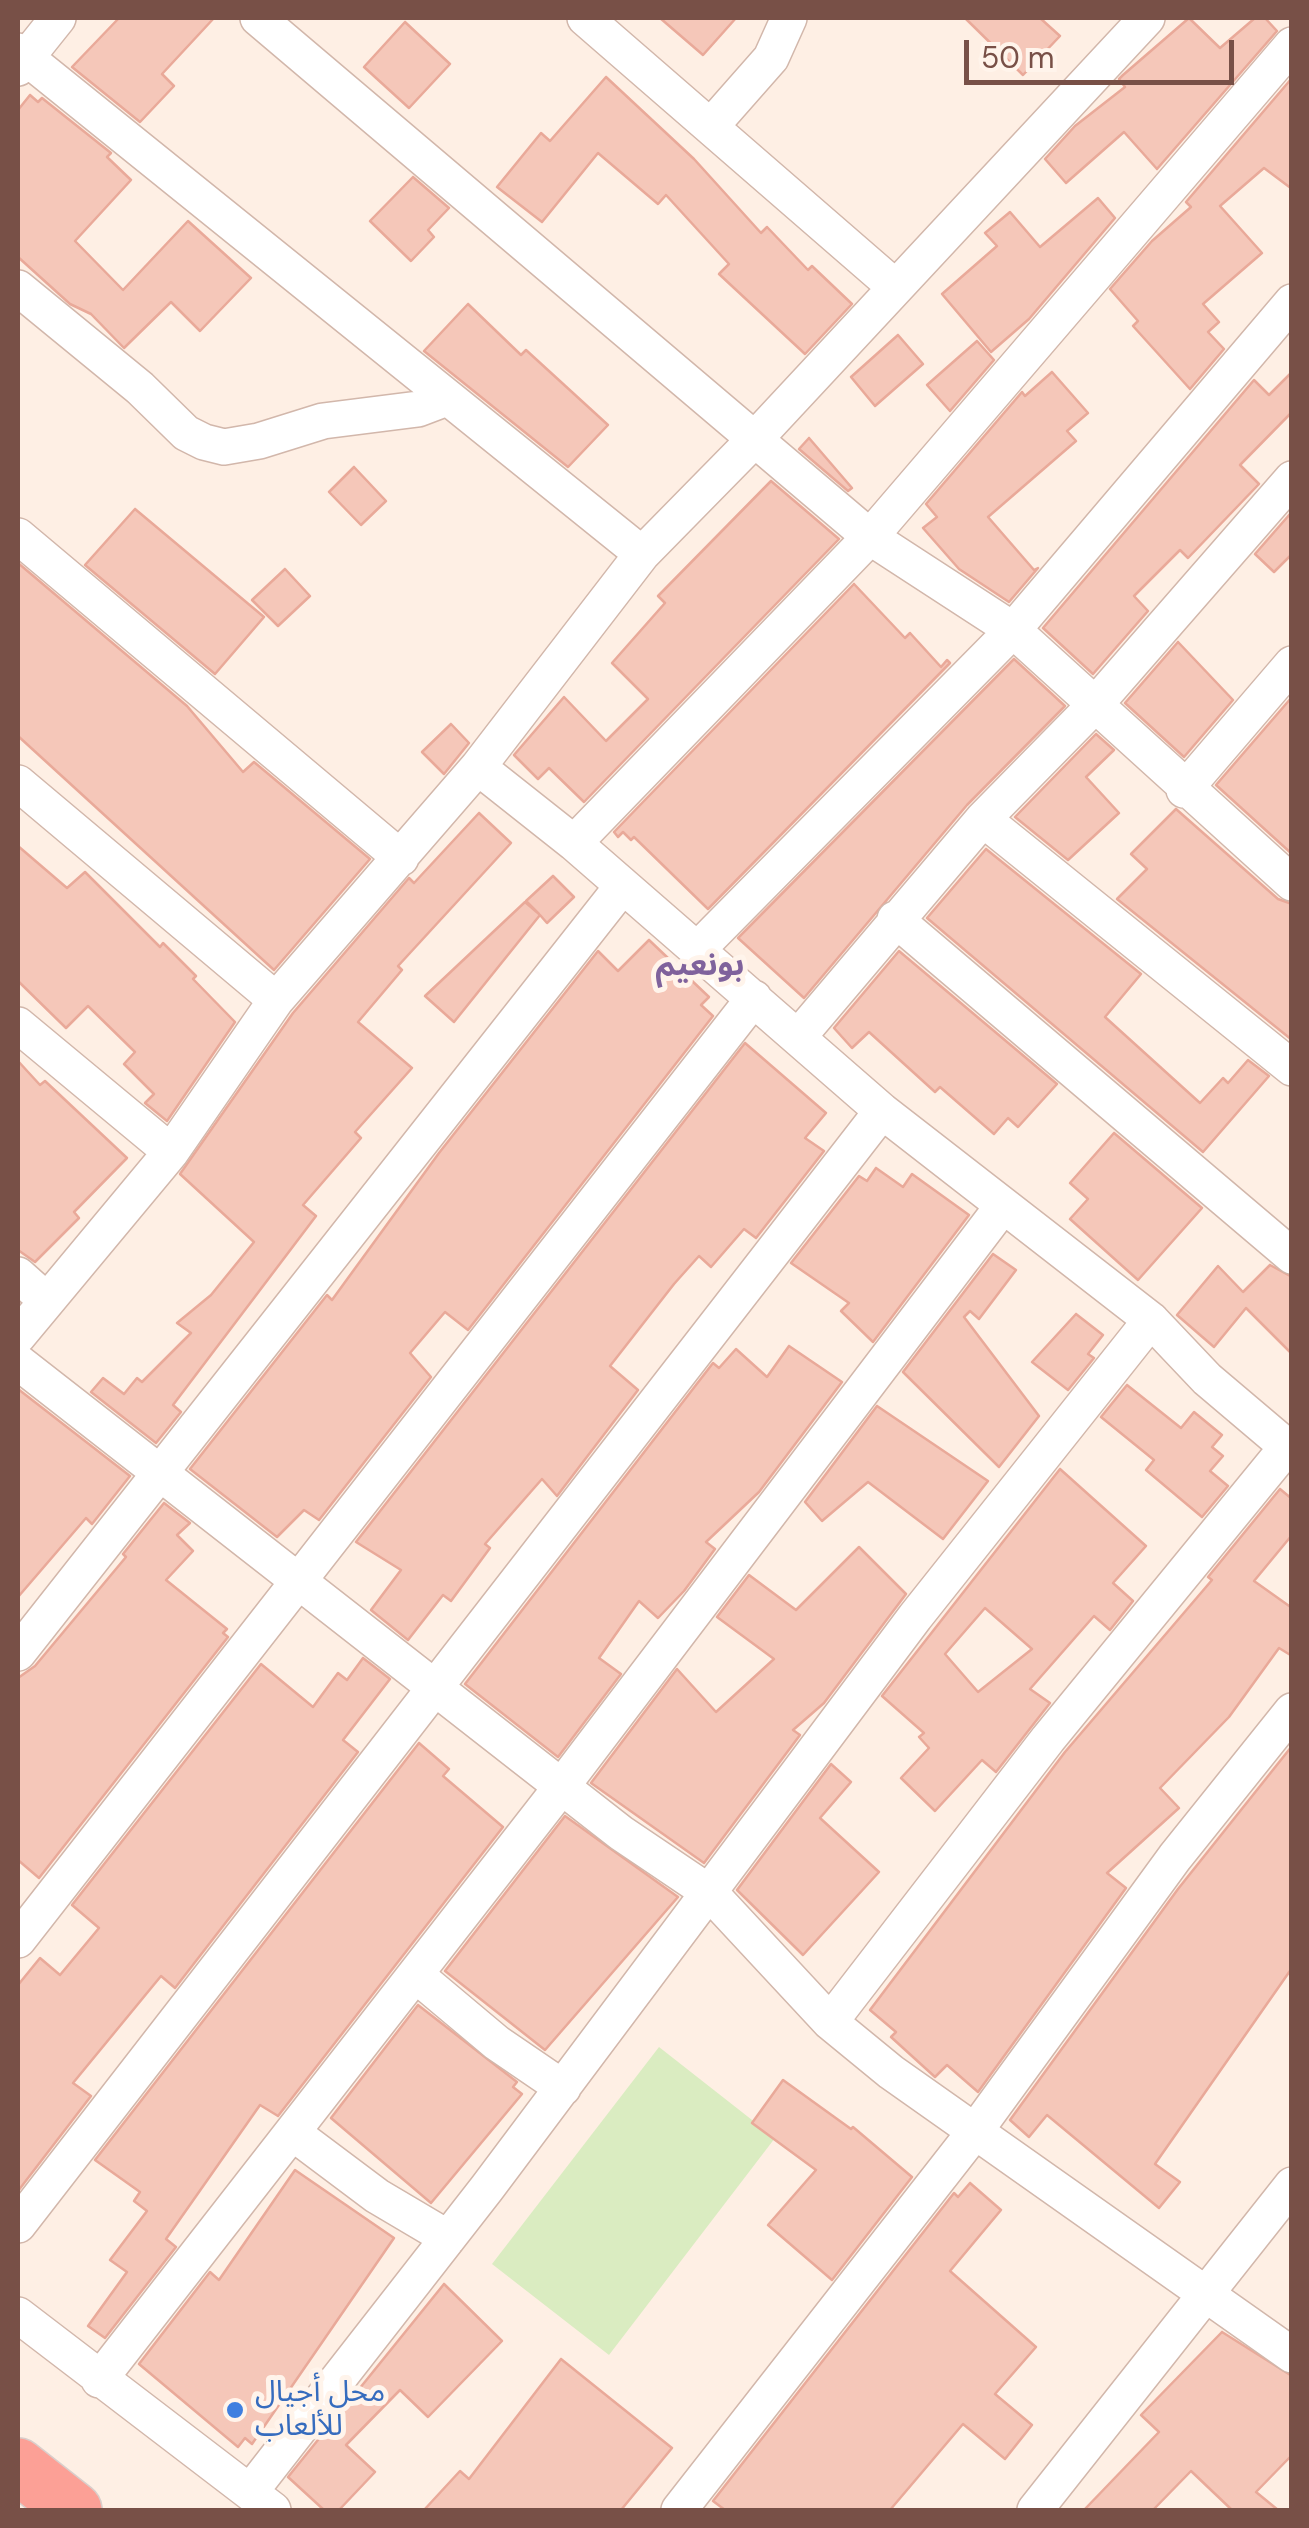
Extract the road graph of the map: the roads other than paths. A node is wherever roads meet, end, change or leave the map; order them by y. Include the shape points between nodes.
1 (58, 18) edge
2 (258, 18) edge
3 (585, 18) edge
4 (789, 18) edge
5 (1147, 18) edge
6 (1292, 46) edge
7 (20, 59) edge
8 (712, 125) junction
9 (894, 287) junction
10 (18, 288) edge
11 (1292, 302) edge
12 (447, 398) junction
13 (754, 441) junction
14 (1292, 480) edge
15 (18, 536) edge
16 (870, 537) junction
17 (642, 554) junction
18 (1013, 630) junction
19 (1292, 664) edge
20 (1093, 707) junction
21 (478, 768) junction
22 (18, 783) edge
23 (1184, 790) junction
24 (982, 819) junction
25 (574, 844) junction
26 (401, 858) junction
27 (1292, 883) edge
28 (621, 888) junction
29 (895, 919) junction
30 (698, 950) junction
31 (754, 998) junction
32 (276, 1000) junction
33 (18, 1025) edge
34 (799, 1036) junction
35 (1292, 1068) edge
36 (882, 1111) junction
37 (171, 1152) junction
38 (1002, 1207) junction
39 (1292, 1256) edge
40 (18, 1276) edge
41 (47, 1301) junction
42 (1151, 1320) junction
43 (18, 1336) edge
44 (18, 1362) edge
45 (1289, 1449) edge
46 (158, 1473) junction
47 (298, 1580) junction
48 (18, 1652) edge
49 (436, 1688) junction
50 (1292, 1711) edge
51 (562, 1786) junction
52 (710, 1893) junction
53 (18, 1940) edge
54 (416, 1974) junction
55 (830, 2022) junction
56 (563, 2088) junction
57 (293, 2133) junction
58 (973, 2134) junction
59 (1292, 2185) edge
60 (18, 2226) edge
61 (448, 2238) junction
62 (1208, 2292) junction
63 (18, 2315) edge
64 (1292, 2355) edge
65 (99, 2380) junction
66 (18, 2466) edge
67 (262, 2501) edge
68 (74, 2510) edge
69 (679, 2510) edge
70 (1035, 2510) edge

1 - 7 street
2 - 13 street
3 - 8 street
4 - 8 street via 771,58
5 - 9 street
6 - 16 street
7 - 12 street
8 - 9 street
9 - 13 street
10 - 12 street via 204,442 224,447 259,441
11 - 18 street
12 - 17 street
13 - 16 street
13 - 17 street
14 - 20 street
15 - 26 street
16 - 18 street
16 - 25 street
17 - 21 street
18 - 20 street
18 - 30 street
19 - 23 street
20 - 23 street
20 - 24 street
21 - 25 street
21 - 26 street
22 - 32 street
23 - 27 street
24 - 29 street
24 - 35 street
25 - 28 street
26 - 32 street
28 - 30 street
28 - 46 street
29 - 34 street
29 - 39 street
30 - 31 street
31 - 34 street
31 - 47 street
32 - 37 street
33 - 37 street
34 - 36 street
36 - 38 street
36 - 49 street
37 - 41 street
38 - 42 street
38 - 51 street
40 - 41 street
41 - 43 street
42 - 45 street
42 - 52 street via 915,1617
44 - 46 street
45 - 55 street via 1048,1739
46 - 47 street
46 - 48 street
47 - 49 street
47 - 53 street
49 - 51 street
49 - 60 street
50 - 58 street via 1175,1857
51 - 52 street
51 - 54 street
52 - 55 street
52 - 56 street
54 - 56 street
54 - 57 street
55 - 58 street
56 - 61 street
57 - 61 street via 376,2196
57 - 65 street
58 - 62 street
58 - 69 street
59 - 62 street
61 - 67 street
62 - 64 street
62 - 70 street
63 - 65 street
65 - 67 street
66 - 68 highway

